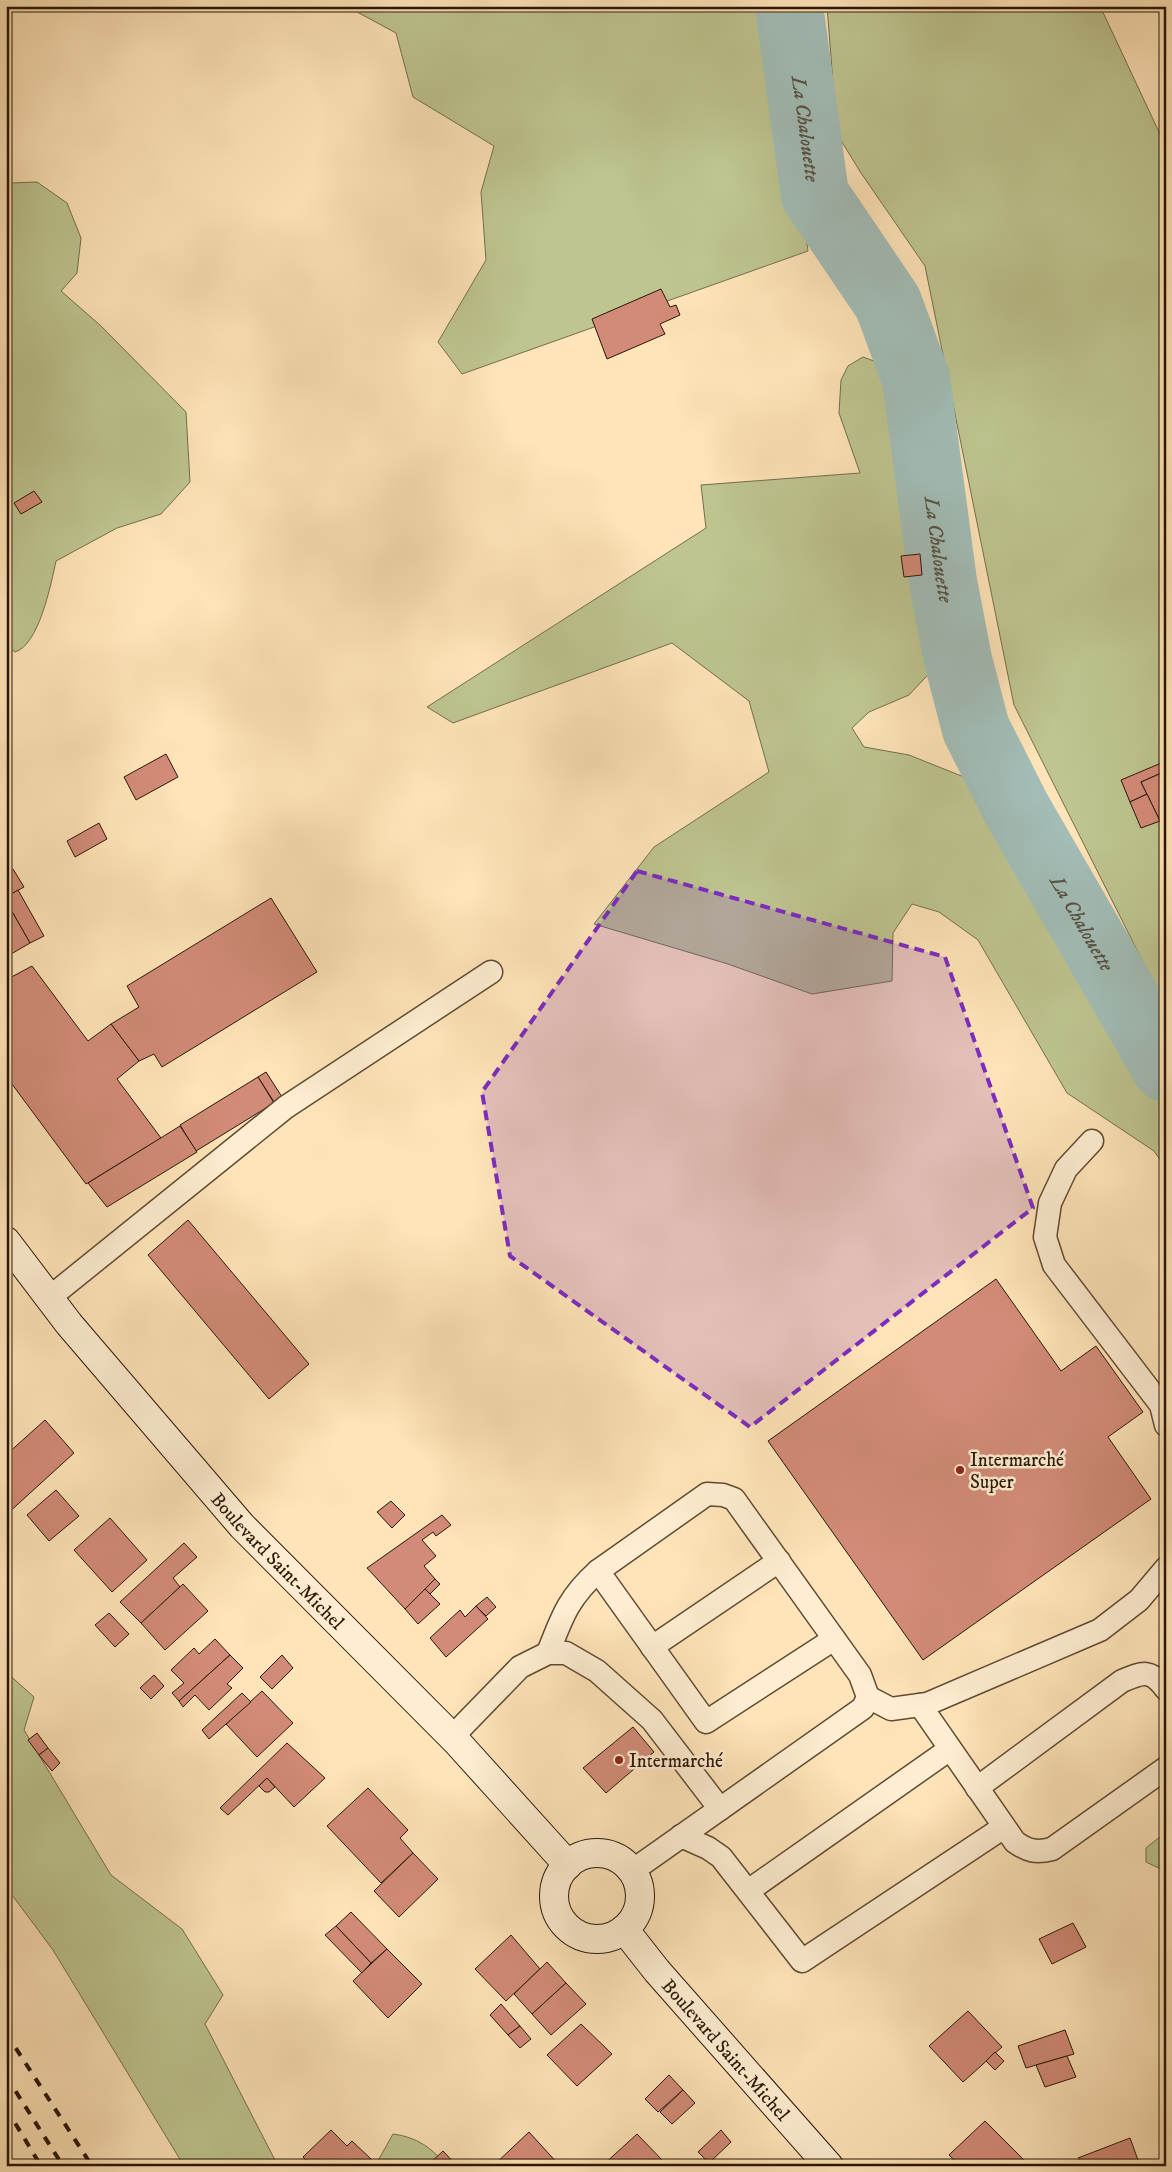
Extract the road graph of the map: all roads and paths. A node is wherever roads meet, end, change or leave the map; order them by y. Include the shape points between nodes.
1 (491, 972) dead end
2 (1092, 1141) dead end
3 (6, 1241) edge
4 (49, 1298) junction
5 (1166, 1425) edge
6 (779, 1561) junction
7 (1166, 1568) edge
8 (598, 1571) junction
9 (834, 1639) junction
10 (652, 1647) junction
11 (548, 1652) junction
12 (1166, 1690) edge
13 (868, 1697) junction
14 (920, 1705) junction
15 (452, 1737) junction
16 (950, 1749) junction
17 (1166, 1768) edge
18 (977, 1788) junction
19 (720, 1809) junction
20 (1004, 1827) junction
21 (681, 1836) junction
22 (568, 1865) junction
23 (632, 1871) junction
24 (748, 1891) junction
25 (624, 1930) junction
26 (829, 2166) edge

1 - 4 lane via 286,1108
2 - 5 lane via 1066,1169 1050,1203 1045,1237 1054,1264 1161,1405
3 - 4 main road, Boulevard Saint-Michel
4 - 15 main road, Boulevard Saint-Michel via 242,1526
6 - 8 lane via 734,1499 707,1494
6 - 9 lane
6 - 10 lane
7 - 14 lane via 1139,1600 1100,1630
8 - 10 lane
8 - 11 lane via 566,1608
9 - 10 lane via 706,1722
9 - 13 lane via 860,1675
11 - 15 lane via 520,1667
11 - 19 lane via 566,1653 597,1671 645,1714
12 - 18 lane via 1159,1680 1147,1673 1122,1681
13 - 14 lane via 891,1709
13 - 19 lane via 863,1708
14 - 16 lane
15 - 22 main road, Boulevard Saint-Michel
16 - 18 lane
16 - 24 lane
17 - 20 lane via 1052,1849 1027,1850 1015,1842
18 - 20 lane
19 - 21 lane
20 - 24 lane via 802,1961
21 - 23 lane
21 - 24 lane via 721,1857
22 - 23 main road via 596,1853 616,1858
22 - 25 main road via 555,1886 554,1900 563,1924 573,1932 593,1939
23 - 25 main road via 637,1880 640,1901 637,1912
25 - 26 main road, Boulevard Saint-Michel

